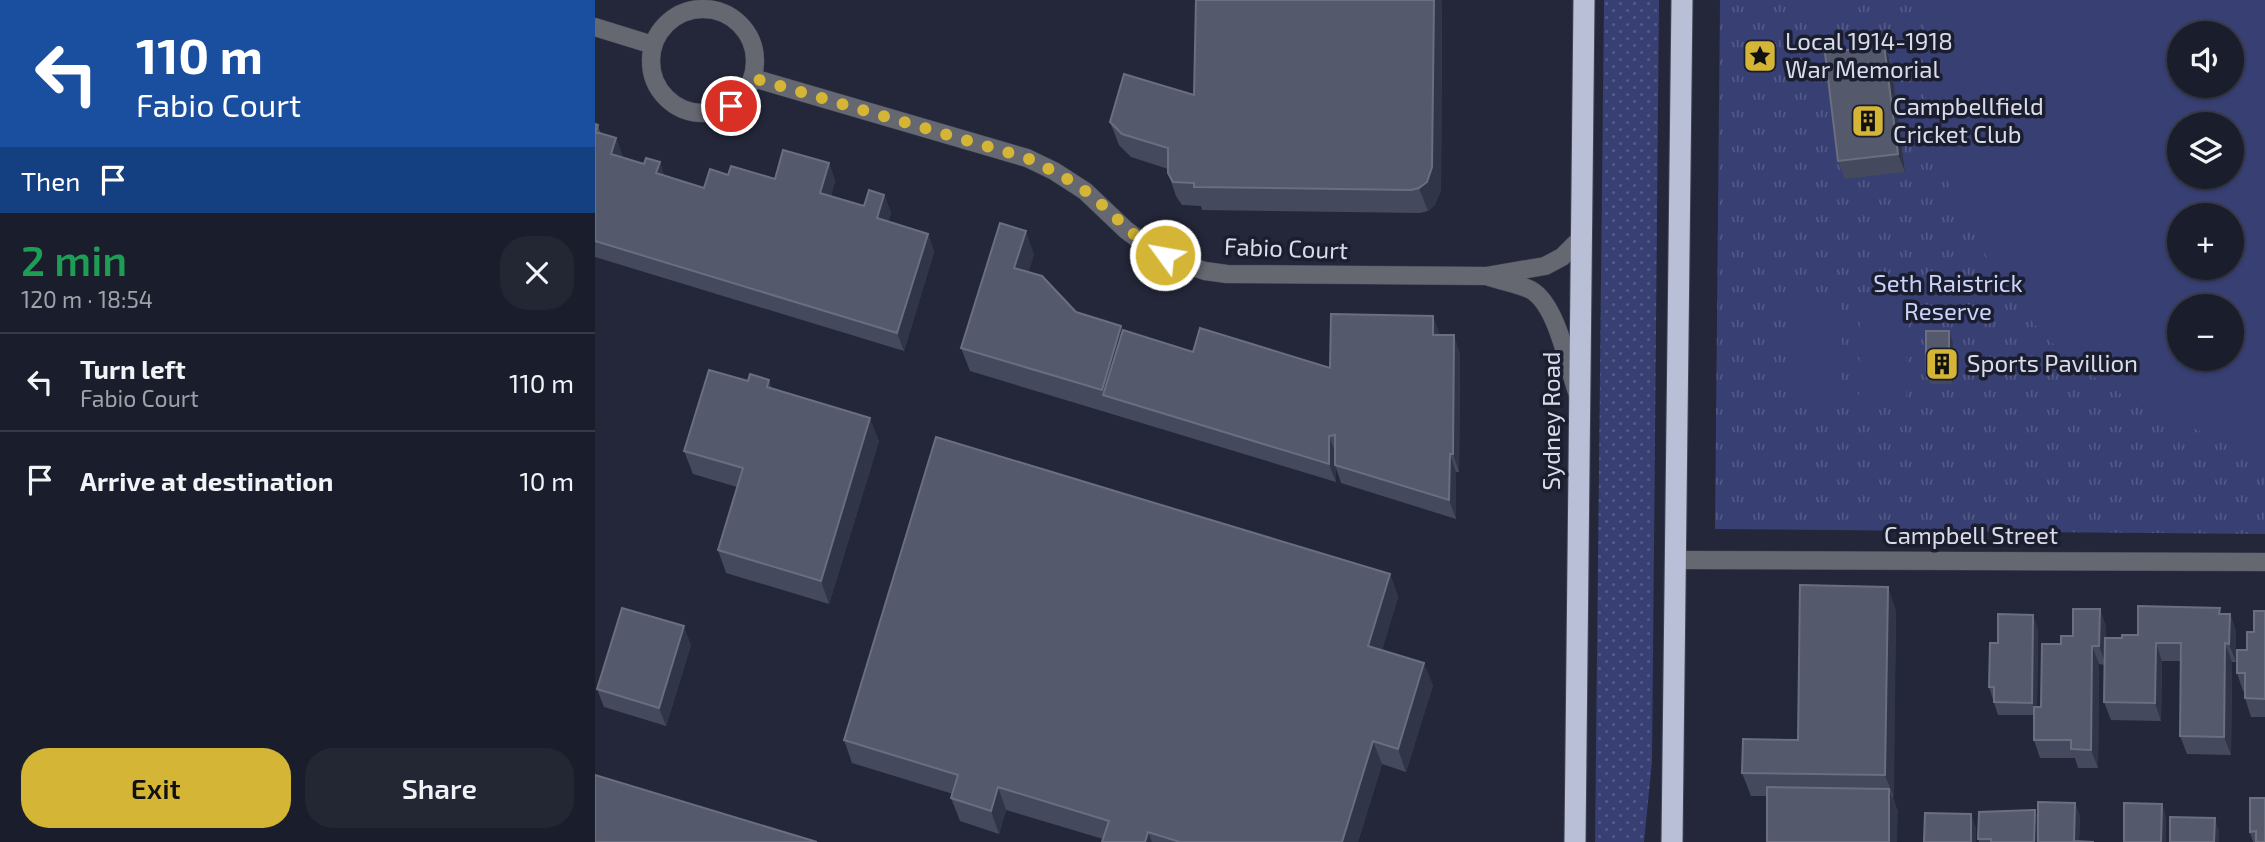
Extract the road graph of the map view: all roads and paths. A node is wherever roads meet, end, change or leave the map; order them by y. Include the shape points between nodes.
1 (1584, 0) edge
2 (1682, 0) edge
3 (595, 27) edge
4 (653, 45) junction
5 (753, 78) junction
6 (1580, 239) junction
7 (1486, 276) junction
8 (1579, 398) junction
9 (1676, 560) junction
10 (2265, 562) edge
11 (1575, 842) edge
12 (1672, 842) edge

1 - 6 highway, Sydney Road
2 - 9 highway
3 - 4 street
4 - 5 street via 654,81 678,107 695,113 714,113 731,106 745,94
4 - 5 street via 672,18 703,8 720,11 735,19 750,38 756,62
5 - 7 street, Fabio Court via 1027,158 1086,191 1149,247 1205,271 1260,276
6 - 7 street, Fabio Court via 1545,266
6 - 8 highway, Sydney Road
7 - 8 street, Fabio Court via 1528,289 1542,299
8 - 11 highway, Sydney Road
9 - 10 street, Campbell Street
9 - 12 highway

